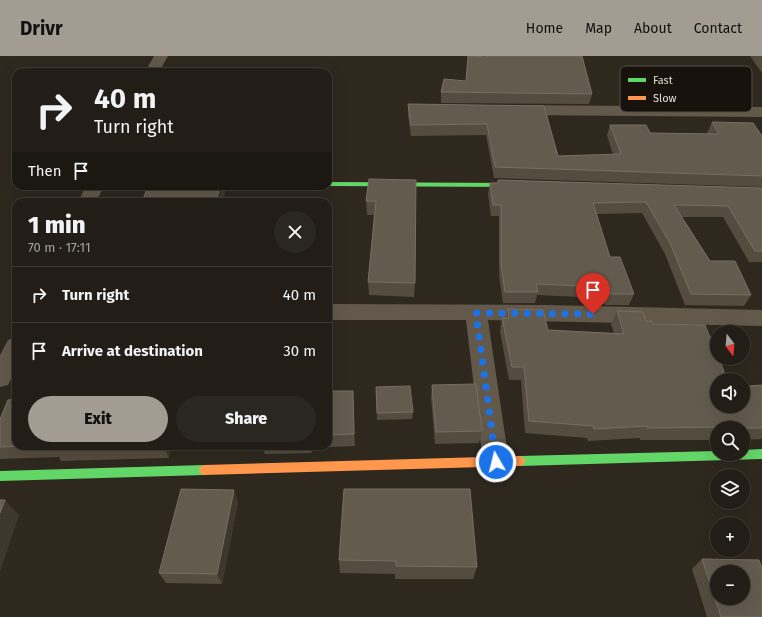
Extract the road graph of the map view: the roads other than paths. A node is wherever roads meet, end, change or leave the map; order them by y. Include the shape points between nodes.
1 (160, 56) edge
2 (154, 68) edge
3 (502, 110) edge
4 (620, 111) edge
5 (752, 112) edge
6 (762, 112) edge
7 (332, 184) edge
8 (528, 185) edge
9 (332, 312) edge
10 (476, 313) junction
11 (762, 318) edge
12 (12, 354) edge
13 (0, 378) edge
14 (762, 454) edge
15 (496, 462) junction
16 (0, 476) edge

1 - 2 street
3 - 4 street
5 - 6 street
7 - 8 street
9 - 10 street
10 - 11 street
10 - 15 street
12 - 13 street
14 - 15 street
15 - 16 street

